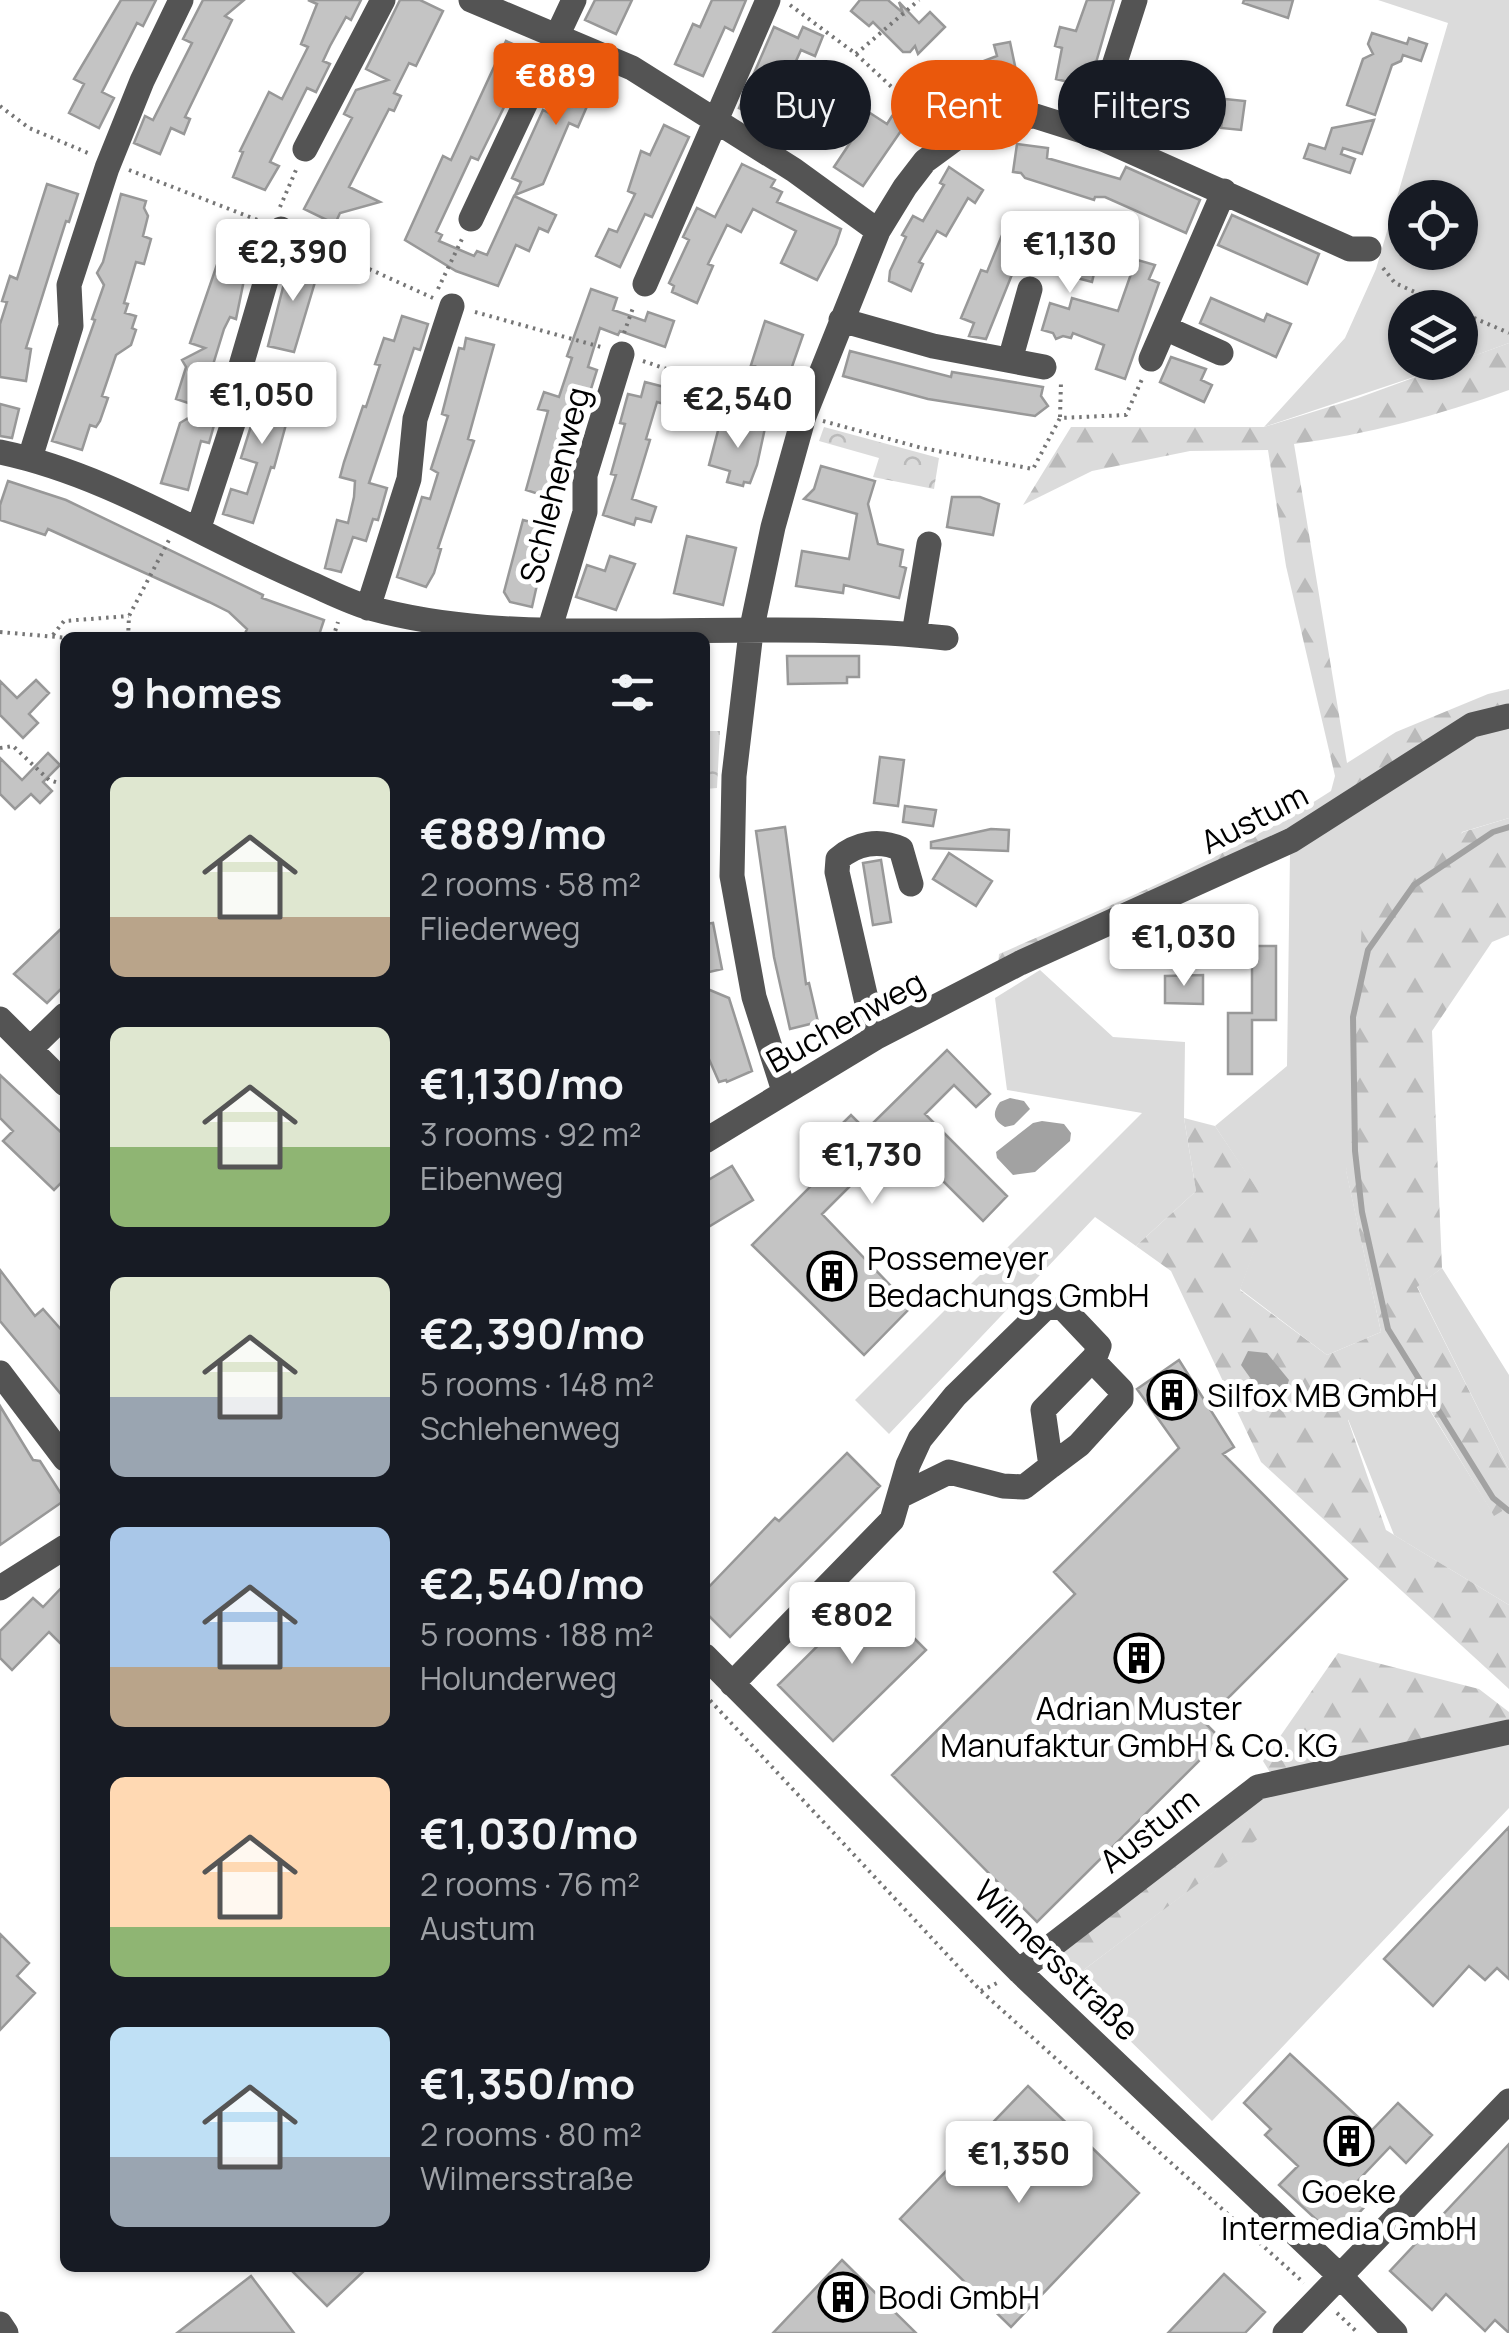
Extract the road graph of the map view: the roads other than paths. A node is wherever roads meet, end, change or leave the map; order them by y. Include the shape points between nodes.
1 (181, 0) edge
2 (382, 0) edge
3 (471, 0) edge
4 (574, 0) edge
5 (768, 0) edge
6 (1135, 0) edge
7 (557, 34) junction
8 (1116, 60) edge
9 (717, 122) junction
10 (1058, 123) edge
11 (304, 149) road end
12 (1129, 150) edge
13 (1224, 191) junction
14 (471, 219) road end
15 (276, 227) road end
16 (878, 231) junction
17 (1368, 249) road end
18 (645, 284) road end
19 (1030, 289) dead end
20 (452, 306) road end
21 (841, 320) junction
22 (1166, 328) junction
23 (620, 353) road end
24 (1221, 353) dead end
25 (1151, 359) road end
26 (1010, 360) junction
27 (1044, 367) road end
28 (0, 452) edge
29 (30, 458) junction
30 (189, 525) junction
31 (929, 544) dead end
32 (368, 608) junction
33 (549, 631) junction
34 (751, 632) junction
35 (914, 634) junction
36 (946, 638) dead end
37 (1509, 716) edge
38 (911, 884) dead end
39 (1020, 962) joint
40 (0, 1019) edge
41 (60, 1020) edge
42 (875, 1038) junction
43 (30, 1049) junction
44 (60, 1079) edge
45 (784, 1091) junction
46 (710, 1138) edge
47 (1092, 1360) junction
48 (0, 1373) edge
49 (60, 1452) edge
50 (1050, 1466) junction
51 (902, 1495) junction
52 (60, 1551) edge
53 (0, 1588) edge
54 (710, 1661) edge
55 (732, 1684) junction
56 (1509, 1732) edge
57 (1019, 1971) junction
58 (1509, 2101) edge
59 (1342, 2278) junction
60 (0, 2324) edge
61 (6, 2333) edge
62 (1286, 2333) edge
63 (1395, 2333) edge

1 - 29 street via 109,162 69,285 71,326
2 - 11 street
3 - 7 street
4 - 7 street
5 - 9 street
6 - 8 street
7 - 9 street via 632,68
7 - 14 street
9 - 16 street
9 - 18 street
10 - 16 street via 1035,116 970,128 926,161
12 - 13 street
13 - 17 street via 1350,249
13 - 22 street
15 - 30 street via 240,370 240,402
16 - 21 street
19 - 26 street
20 - 32 street via 415,419 409,479
21 - 26 street
21 - 34 street via 804,416
22 - 24 street
22 - 25 street
23 - 33 street, Schlehenweg via 585,474 585,512
26 - 27 street
28 - 29 street, Schlehenweg
29 - 30 street, Schlehenweg
30 - 32 street, Schlehenweg
31 - 35 street
32 - 33 street, Schlehenweg via 457,626
33 - 34 street, Schlehenweg
34 - 35 street, Schlehenweg
34 - 45 street via 734,776 732,876 754,997
35 - 36 street, Schlehenweg
37 - 39 street, Austum via 1472,726 1292,840
38 - 42 street via 900,849 890,844 875,842 838,859
39 - 42 street, Buchenweg
40 - 43 street
41 - 43 street
42 - 45 street, Buchenweg
43 - 44 street
45 - 46 street, Buchenweg
47 - 50 street via 1044,1410
47 - 50 street via 1122,1390 1122,1399
47 - 51 street via 1098,1346 1062,1308 1047,1306 920,1439
48 - 49 street
50 - 51 street via 1024,1487 949,1472
51 - 55 street via 892,1520
52 - 53 street
54 - 55 street, Wilmersstraße
55 - 57 street, Wilmersstraße
56 - 57 street, Austum via 1258,1788
57 - 59 street, Wilmersstraße
58 - 59 street
59 - 62 street
59 - 63 street, Wilmersstraße
60 - 61 street

